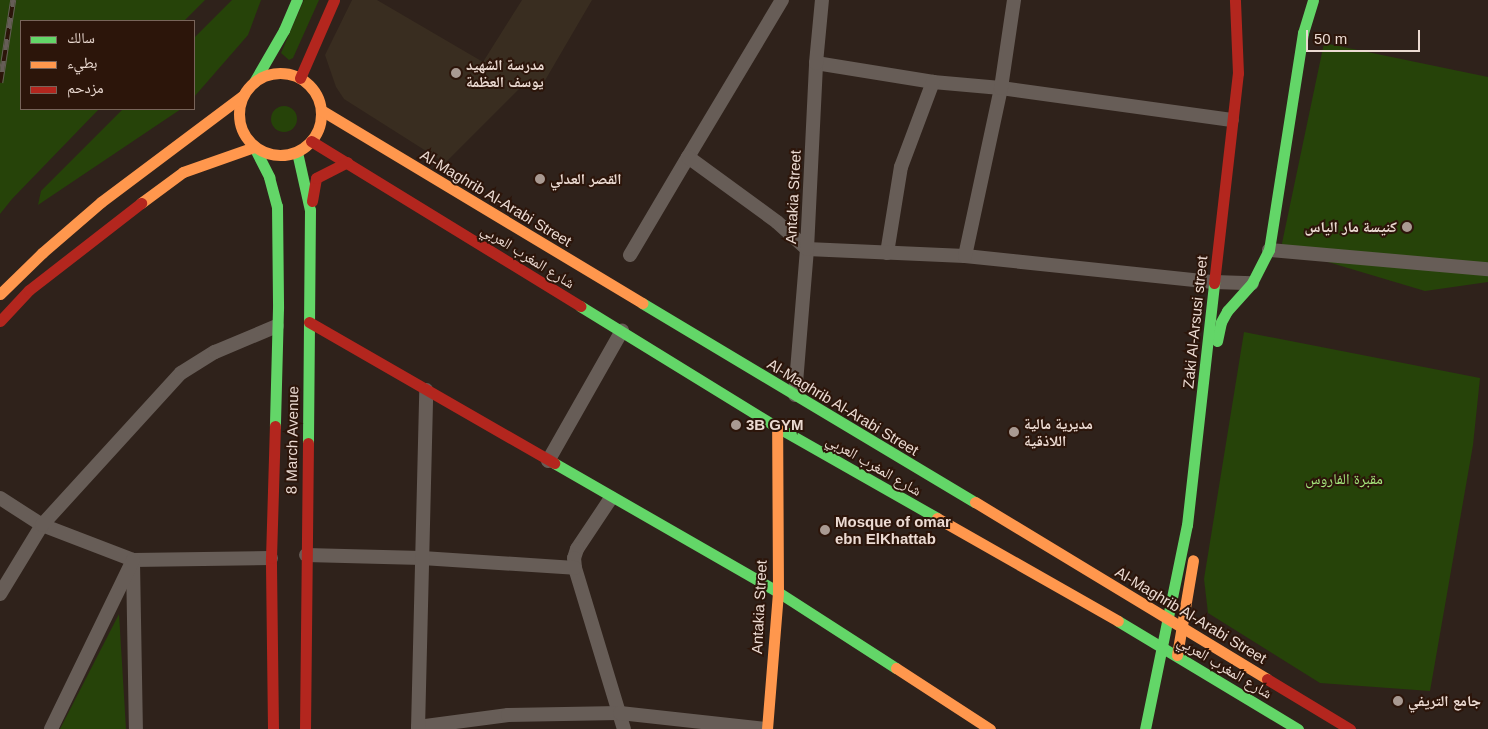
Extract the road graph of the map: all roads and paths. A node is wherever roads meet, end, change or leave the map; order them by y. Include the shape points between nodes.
1 (296, 0) edge
2 (334, 0) edge
3 (782, 0) edge
4 (822, 0) edge
5 (1014, 0) edge
6 (1235, 0) edge
7 (1313, 0) edge
8 (816, 63) junction
9 (300, 78) junction
10 (254, 82) junction
11 (934, 82) junction
12 (1001, 88) junction
13 (242, 96) junction
14 (321, 110) junction
15 (1232, 120) junction
16 (311, 141) junction
17 (254, 147) junction
18 (297, 152) junction
19 (688, 157) junction
20 (347, 162) junction
21 (310, 210) junction
22 (807, 249) junction
23 (1269, 250) junction
24 (887, 253) junction
25 (630, 255) dead end
26 (965, 256) junction
27 (1488, 269) edge
28 (1214, 282) junction
29 (1252, 283) junction
30 (0, 294) edge
31 (0, 321) edge
32 (309, 322) junction
33 (277, 326) junction
34 (622, 332) junction
35 (426, 390) junction
36 (795, 395) junction
37 (777, 426) junction
38 (548, 461) junction
39 (0, 498) edge
40 (611, 498) junction
41 (42, 525) junction
42 (306, 555) junction
43 (271, 558) junction
44 (422, 558) junction
45 (134, 560) junction
46 (575, 568) junction
47 (778, 592) junction
48 (0, 594) edge
49 (1169, 619) junction
50 (1183, 627) junction
51 (1162, 646) junction
52 (1176, 655) junction
53 (620, 713) junction
54 (418, 728) edge
55 (51, 729) edge
56 (136, 729) edge
57 (273, 729) edge
58 (305, 729) edge
59 (624, 729) edge
60 (766, 729) edge
61 (990, 729) edge
62 (1145, 729) edge
63 (1298, 729) edge
64 (1350, 729) edge

1 - 10 main road via 284,30
2 - 9 main road
3 - 19 street
4 - 8 street, Antakia Street
5 - 12 street
6 - 15 main road, Zaki Al-Arsusi street via 1238,73
7 - 23 main road via 1303,33
8 - 11 street
8 - 22 street, Antakia Street
9 - 10 main road via 276,73
9 - 14 main road via 314,92
10 - 13 main road
11 - 12 street
11 - 24 street via 901,167
12 - 15 street
12 - 26 street
13 - 17 main road via 239,124
13 - 30 main road via 101,202
14 - 16 main road via 317,132
14 - 36 main road, Al-Maghrib Al-Arabi Street
15 - 28 main road, Zaki Al-Arsusi street
16 - 18 main road
16 - 20 main road, شارع المغرب العربي
17 - 18 main road via 274,156
17 - 31 main road via 184,172 100,232 29,290
17 - 33 main road via 270,177 277,206
18 - 21 main road, 8 March Avenue
19 - 22 street via 777,222
19 - 25 street
20 - 21 main road via 316,178
20 - 34 main road, شارع المغرب العربي
21 - 32 main road, 8 March Avenue
22 - 24 street
22 - 36 street, Antakia Street
23 - 27 street
23 - 29 main road
24 - 26 street
26 - 28 street
28 - 29 street
28 - 49 main road, Zaki Al-Arsusi street via 1187,525
29 - 50 main road via 1227,311 1218,336 1197,532
32 - 35 main road
32 - 42 main road, 8 March Avenue
33 - 41 street via 215,352 181,373
33 - 43 main road
34 - 37 main road, شارع المغرب العربي
34 - 38 street
35 - 38 main road
35 - 44 street
36 - 49 main road, Al-Maghrib Al-Arabi Street
37 - 47 main road, Antakia Street
37 - 51 main road, شارع المغرب العربي
38 - 40 main road
39 - 41 street
40 - 46 street via 577,549
40 - 47 main road
41 - 45 street
41 - 48 street
42 - 44 street
42 - 58 main road, 8 March Avenue
43 - 45 street
43 - 57 main road
44 - 46 street
44 - 54 street
45 - 55 street
45 - 56 street
46 - 53 street
47 - 60 main road, Antakia Street
47 - 61 main road
49 - 50 main road, Al-Maghrib Al-Arabi Street
49 - 51 main road, Zaki Al-Arsusi street
50 - 52 main road
50 - 64 main road, Al-Maghrib Al-Arabi Street
51 - 52 main road, شارع المغرب العربي
51 - 62 main road, Zaki Al-Arsusi street
52 - 63 main road, شارع المغرب العربي
53 - 54 street via 508,715
53 - 59 street
53 - 60 street

